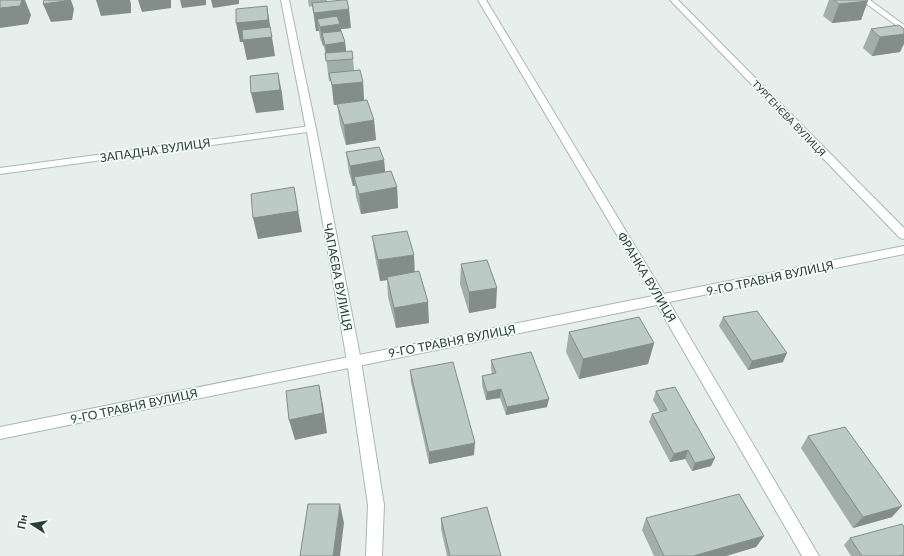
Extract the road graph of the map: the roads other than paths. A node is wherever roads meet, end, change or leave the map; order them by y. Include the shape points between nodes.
1 (285, 0) edge
2 (482, 0) edge
3 (674, 0) edge
4 (865, 0) edge
5 (904, 29) edge
6 (310, 129) junction
7 (0, 171) edge
8 (904, 235) edge
9 (904, 250) edge
10 (661, 300) junction
11 (354, 361) junction
12 (0, 433) edge
13 (374, 556) edge
14 (811, 556) edge

1 - 6 street, ЧАПАЄВА ВУЛИЦЯ
2 - 10 street, ФРАНКА ВУЛИЦЯ
3 - 8 street, ТУРГЕНЄВА ВУЛИЦЯ
4 - 5 street
6 - 7 street, ЗАПАДНА ВУЛИЦЯ
6 - 11 street, ЧАПАЄВА ВУЛИЦЯ
9 - 10 street, 9-ГО ТРАВНЯ ВУЛИЦЯ
10 - 11 street, 9-ГО ТРАВНЯ ВУЛИЦЯ
10 - 14 street, ФРАНКА ВУЛИЦЯ
11 - 12 street, 9-ГО ТРАВНЯ ВУЛИЦЯ
11 - 13 street, ЧАПАЄВА ВУЛИЦЯ via 376,506

